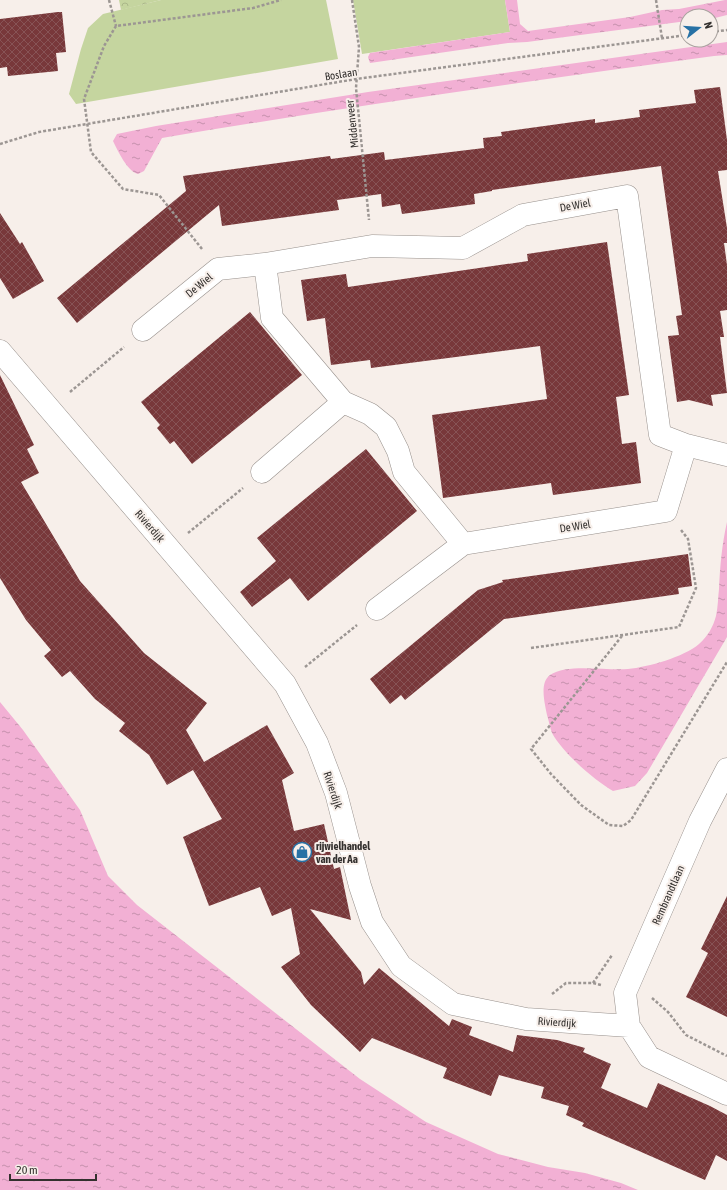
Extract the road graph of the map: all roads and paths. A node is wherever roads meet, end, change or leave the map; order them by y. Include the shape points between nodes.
1 (109, 0) edge
2 (281, 0) edge
3 (352, 0) edge
4 (656, 0) edge
5 (116, 26) junction
6 (679, 36) edge
7 (662, 38) junction
8 (356, 79) junction
9 (87, 125) junction
10 (0, 144) edge
11 (372, 246) junction
12 (265, 264) junction
13 (218, 270) junction
14 (143, 330) joint
15 (0, 351) edge
16 (343, 402) junction
17 (49, 410) junction
18 (686, 445) junction
19 (727, 455) edge
20 (262, 472) joint
21 (666, 511) junction
22 (463, 544) junction
23 (170, 549) junction
24 (377, 609) joint
25 (622, 636) junction
26 (531, 648) dead end
27 (727, 662) edge
28 (284, 684) junction
29 (727, 769) edge
30 (625, 993) junction
31 (526, 1020) junction
32 (629, 1026) junction
33 (727, 1056) edge
34 (727, 1094) edge

1 - 5 path
2 - 5 path via 253,8
3 - 8 path, Middenveer via 359,47
4 - 7 path
5 - 9 path via 104,46 84,99
6 - 7 path, Boslaan
7 - 8 path, Boslaan
8 - 9 path, Boslaan
8 - 11 path, Middenveer
9 - 10 path, Boslaan via 39,132
9 - 13 path via 91,152 123,189 159,195
11 - 12 street, De Wiel
11 - 18 street, De Wiel via 463,248 523,215 627,196 660,435
12 - 13 street, De Wiel
12 - 16 street via 272,318
13 - 14 street, De Wiel
14 - 17 path
15 - 17 street, Rivierdijk
16 - 20 street
16 - 22 street via 370,414 386,428 398,451 404,472
17 - 23 street, Rivierdijk
18 - 19 street, De Wiel
18 - 21 street
20 - 23 path
21 - 22 street, De Wiel
21 - 25 path via 688,539 696,588 679,627
22 - 24 street, De Wiel
23 - 28 street, Rivierdijk
24 - 28 path
25 - 26 path
25 - 27 path via 531,749 581,805 609,825 623,826 631,820
28 - 31 street, Rivierdijk via 317,743 336,793 372,922 401,966 453,1004
29 - 30 street, Rembrandtlaan via 700,821
30 - 31 path via 593,983 566,983 540,1002
30 - 32 street
30 - 33 path via 650,997 668,1012 686,1035
31 - 32 street, Rivierdijk
32 - 34 street via 649,1057

